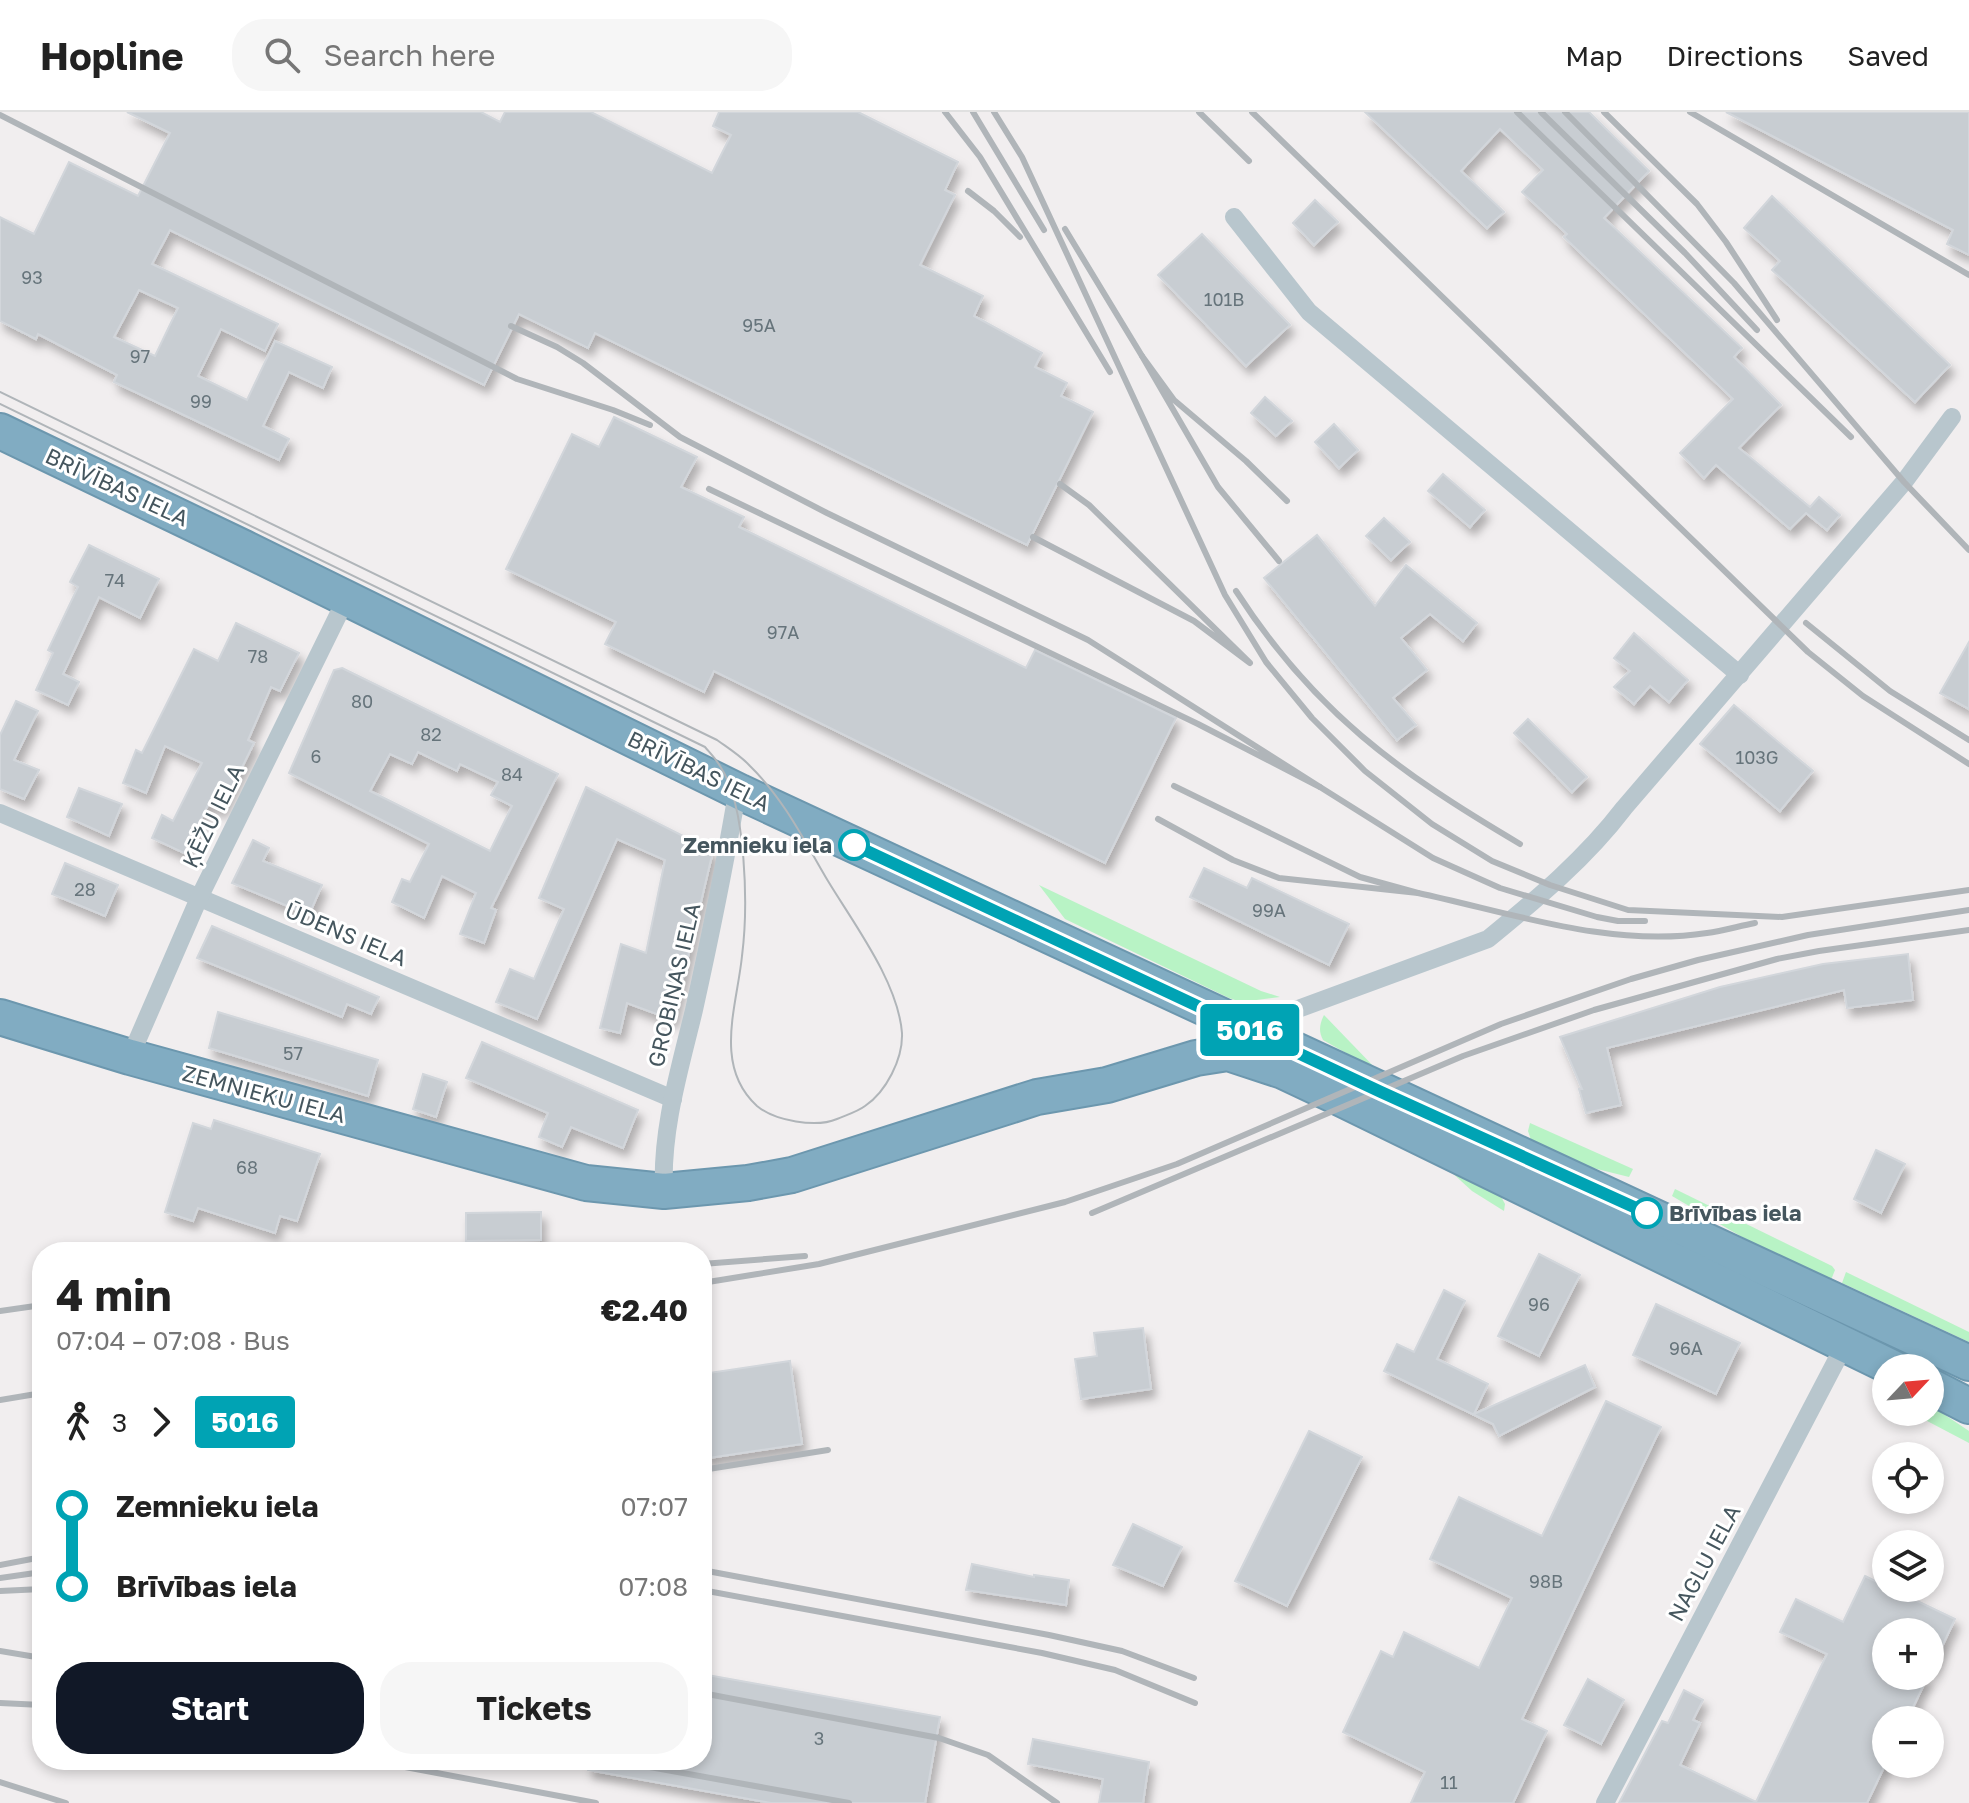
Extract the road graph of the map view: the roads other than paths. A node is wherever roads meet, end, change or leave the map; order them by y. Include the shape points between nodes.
1 (1234, 217) dead end
2 (1952, 417) dead end
3 (0, 431) edge
4 (346, 599) junction
5 (1740, 675) junction
6 (740, 792) junction
7 (0, 813) edge
8 (199, 898) junction
9 (0, 1017) edge
10 (1237, 1041) junction
11 (130, 1057) junction
12 (673, 1099) junction
13 (664, 1191) junction
14 (1845, 1344) junction
15 (1872, 1358) edge
16 (1969, 1363) edge
17 (1944, 1393) edge
18 (1969, 1406) edge
19 (1605, 1803) edge

1 - 5 street via 1309,312
2 - 5 street via 1904,482
3 - 4 highway, BRĪVĪBAS IELA
4 - 6 highway, BRĪVĪBAS IELA
4 - 8 street, ĶĒŽU IELA
5 - 10 street via 1599,841 1488,939
6 - 10 highway, BRĪVĪBAS IELA
6 - 12 street, GROBIŅAS IELA
7 - 8 street, ŪDENS IELA
8 - 11 street, ĶĒŽU IELA
8 - 12 street, ŪDENS IELA
9 - 11 highway, ZEMNIEKU IELA
10 - 13 highway, ZEMNIEKU IELA via 1169,1042 1069,1078 1037,1097 792,1175
10 - 14 highway, BRĪVĪBAS IELA via 1283,1071
10 - 16 highway, BRĪVĪBAS IELA
11 - 13 highway, ZEMNIEKU IELA via 586,1183
12 - 13 street, GROBIŅAS IELA
14 - 15 highway, BRĪVĪBAS IELA
14 - 19 street, NAGLU IELA
17 - 18 highway

